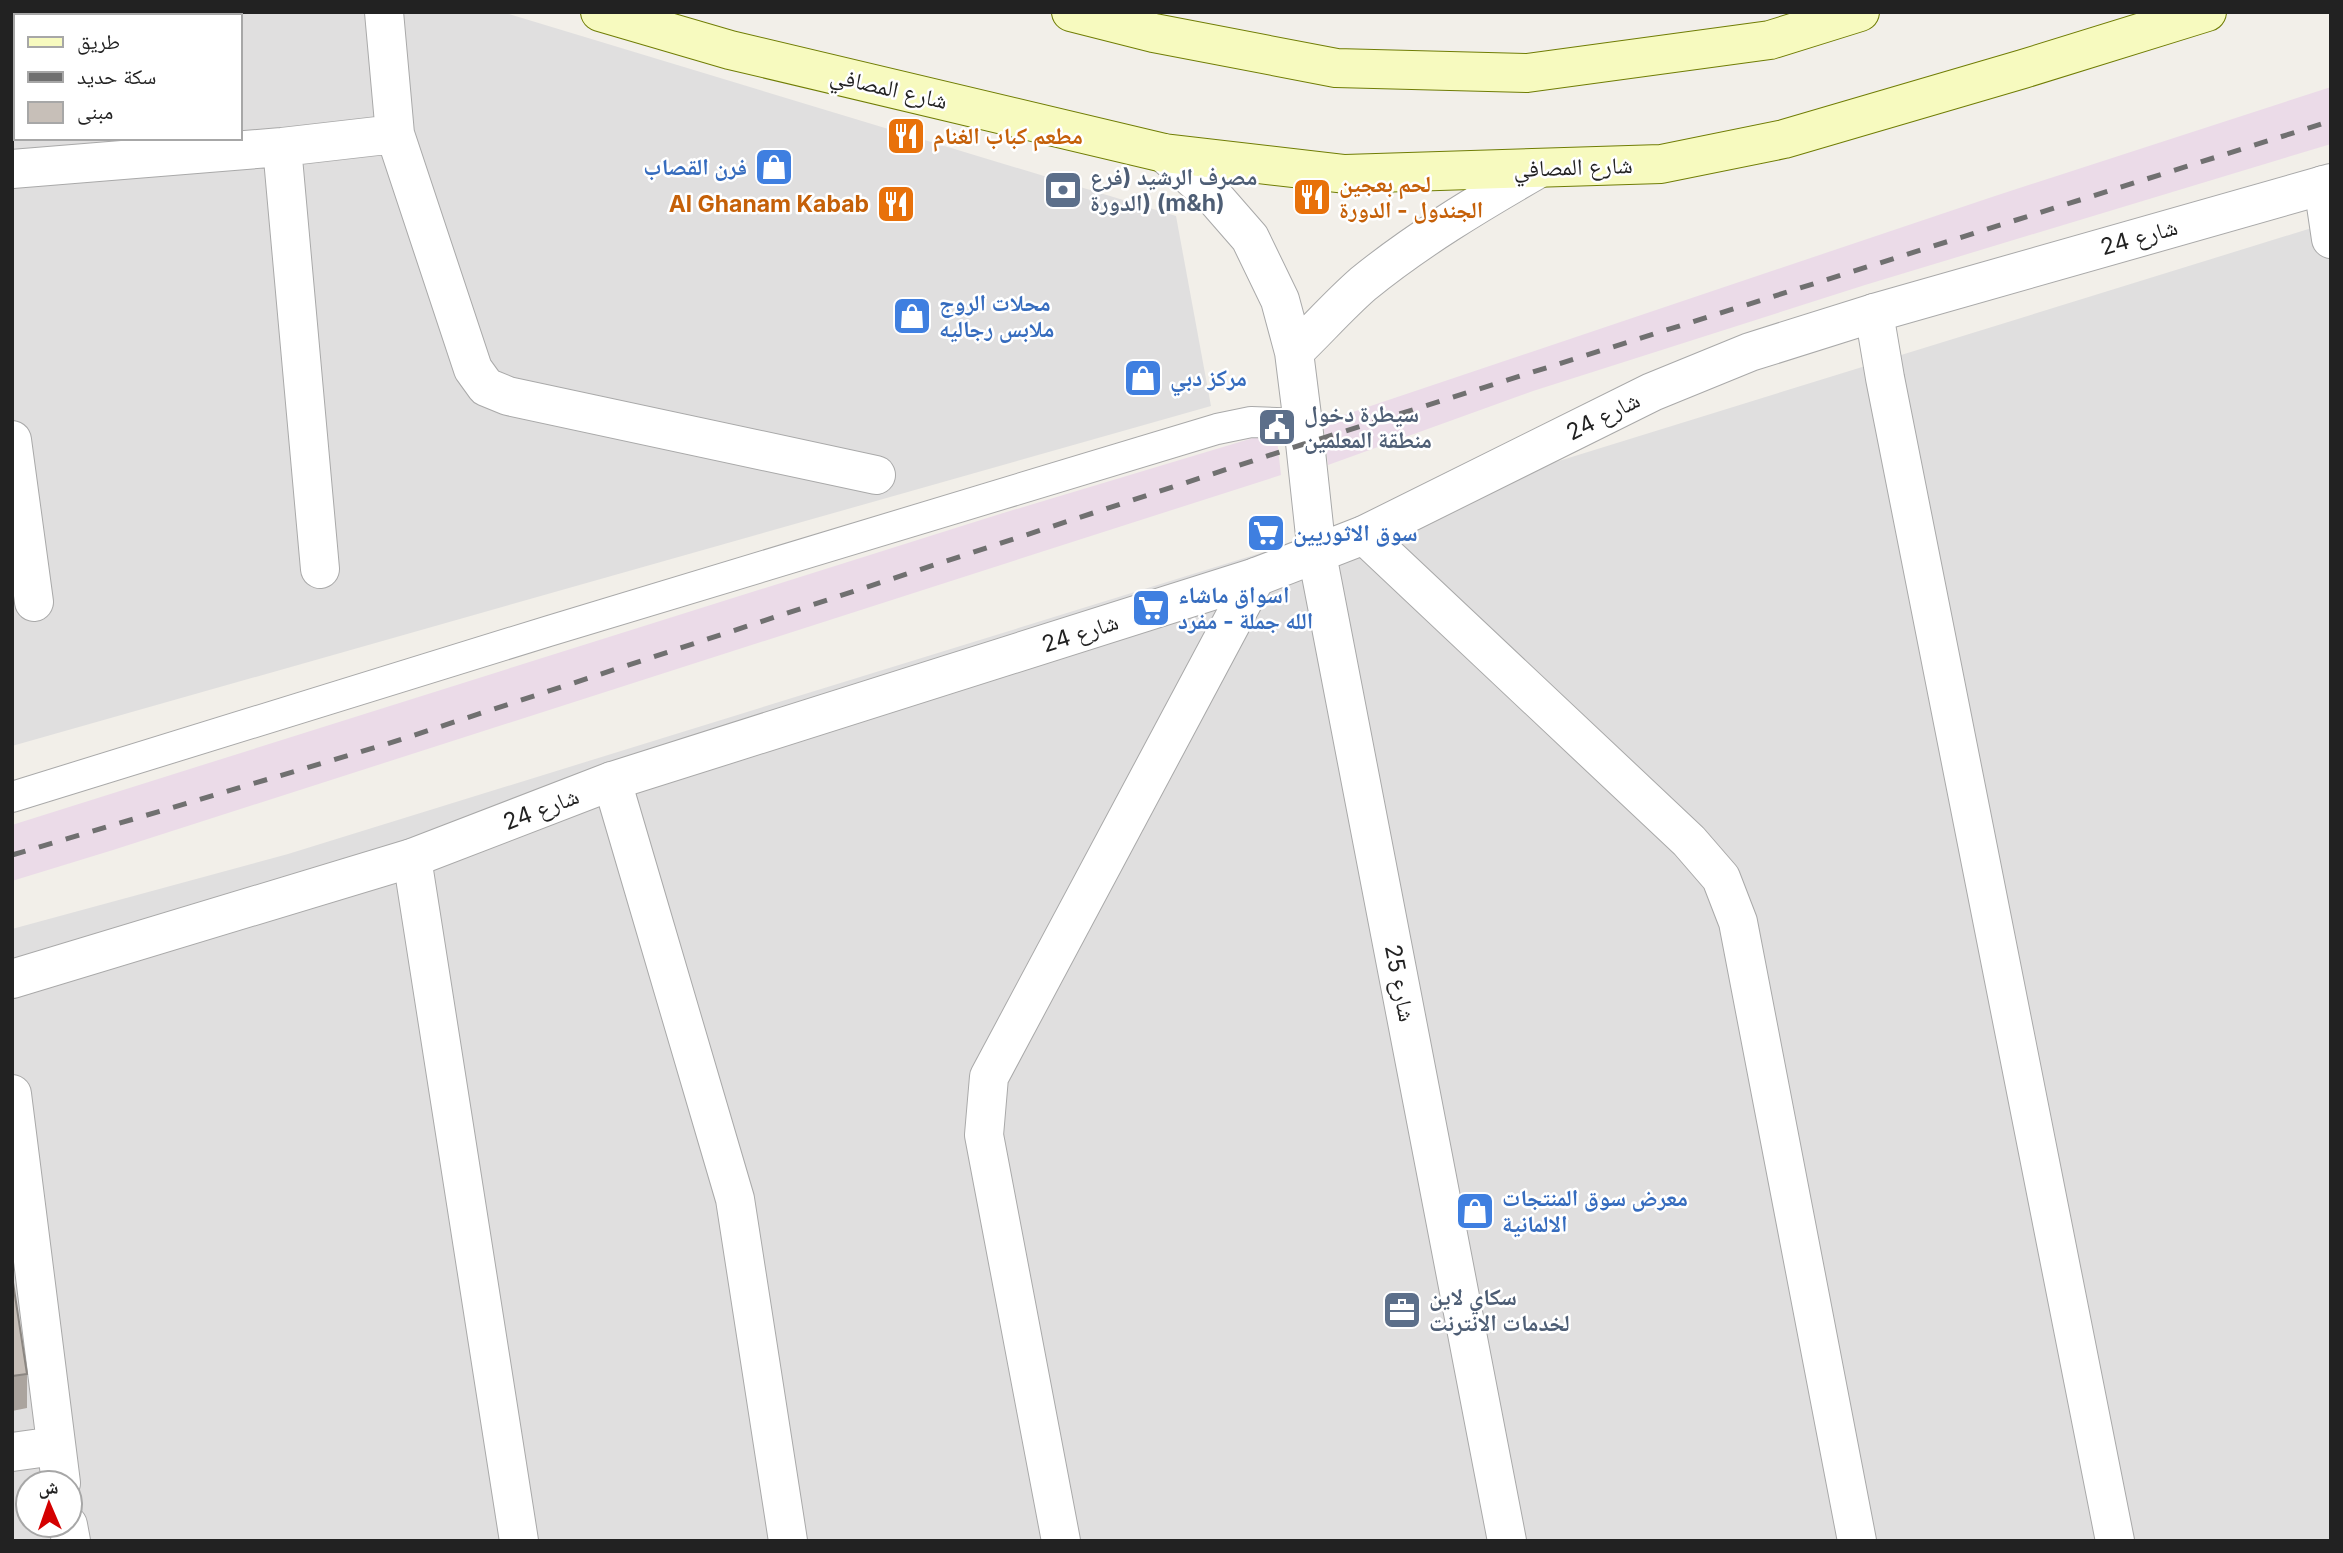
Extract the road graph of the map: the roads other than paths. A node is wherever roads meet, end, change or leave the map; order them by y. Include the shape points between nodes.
1 (384, 12) edge
2 (600, 12) edge
3 (1071, 12) edge
4 (1860, 12) edge
5 (2207, 12) edge
6 (1152, 23) edge
7 (395, 134) junction
8 (282, 147) junction
9 (1164, 153) junction
10 (12, 169) edge
11 (1538, 169) junction
12 (2327, 184) edge
13 (2331, 239) edge
14 (1874, 313) junction
15 (1294, 352) junction
16 (1303, 424) junction
17 (12, 440) edge
18 (876, 475) dead end
19 (1364, 536) junction
20 (1317, 554) junction
21 (320, 569) dead end
22 (1256, 578) junction
23 (34, 602) dead end
24 (612, 781) junction
25 (12, 797) edge
26 (412, 858) junction
27 (12, 979) edge
28 (12, 1094) edge
29 (55, 1446) junction
30 (12, 1452) edge
31 (59, 1469) edge
32 (519, 1541) edge
33 (788, 1541) edge
34 (1061, 1541) edge
35 (1507, 1541) edge
36 (1857, 1541) edge
37 (2116, 1541) edge

1 - 7 street
2 - 9 main road, شارع المصافي via 730,50
3 - 6 main road
4 - 6 main road via 1770,40 1527,73 1336,68
5 - 11 main road, شارع المصافي via 1784,139 1661,164
7 - 8 street
7 - 18 street via 473,369 486,387 508,396
8 - 10 street
8 - 21 street
9 - 11 main road, شارع المصافي via 1345,174
9 - 15 street, شارع 25 via 1216,199 1250,238 1280,300
11 - 15 street via 1405,251 1360,287
12 - 13 street
12 - 14 street, شارع 24
14 - 19 street, شارع 24 via 1750,352 1652,392
14 - 37 street
15 - 16 street, شارع 25
16 - 20 street, شارع 25
16 - 25 street via 1251,422 1217,429
17 - 23 street
19 - 20 street, شارع 24
19 - 36 street via 1689,841 1721,878 1738,922
20 - 22 street, شارع 24
20 - 35 street, شارع 25
22 - 24 street, شارع 24
22 - 34 street via 989,1077 984,1135
24 - 26 street, شارع 24
24 - 33 street via 735,1199
26 - 27 street, شارع 24
26 - 32 street
28 - 29 street
29 - 30 street
29 - 31 street

